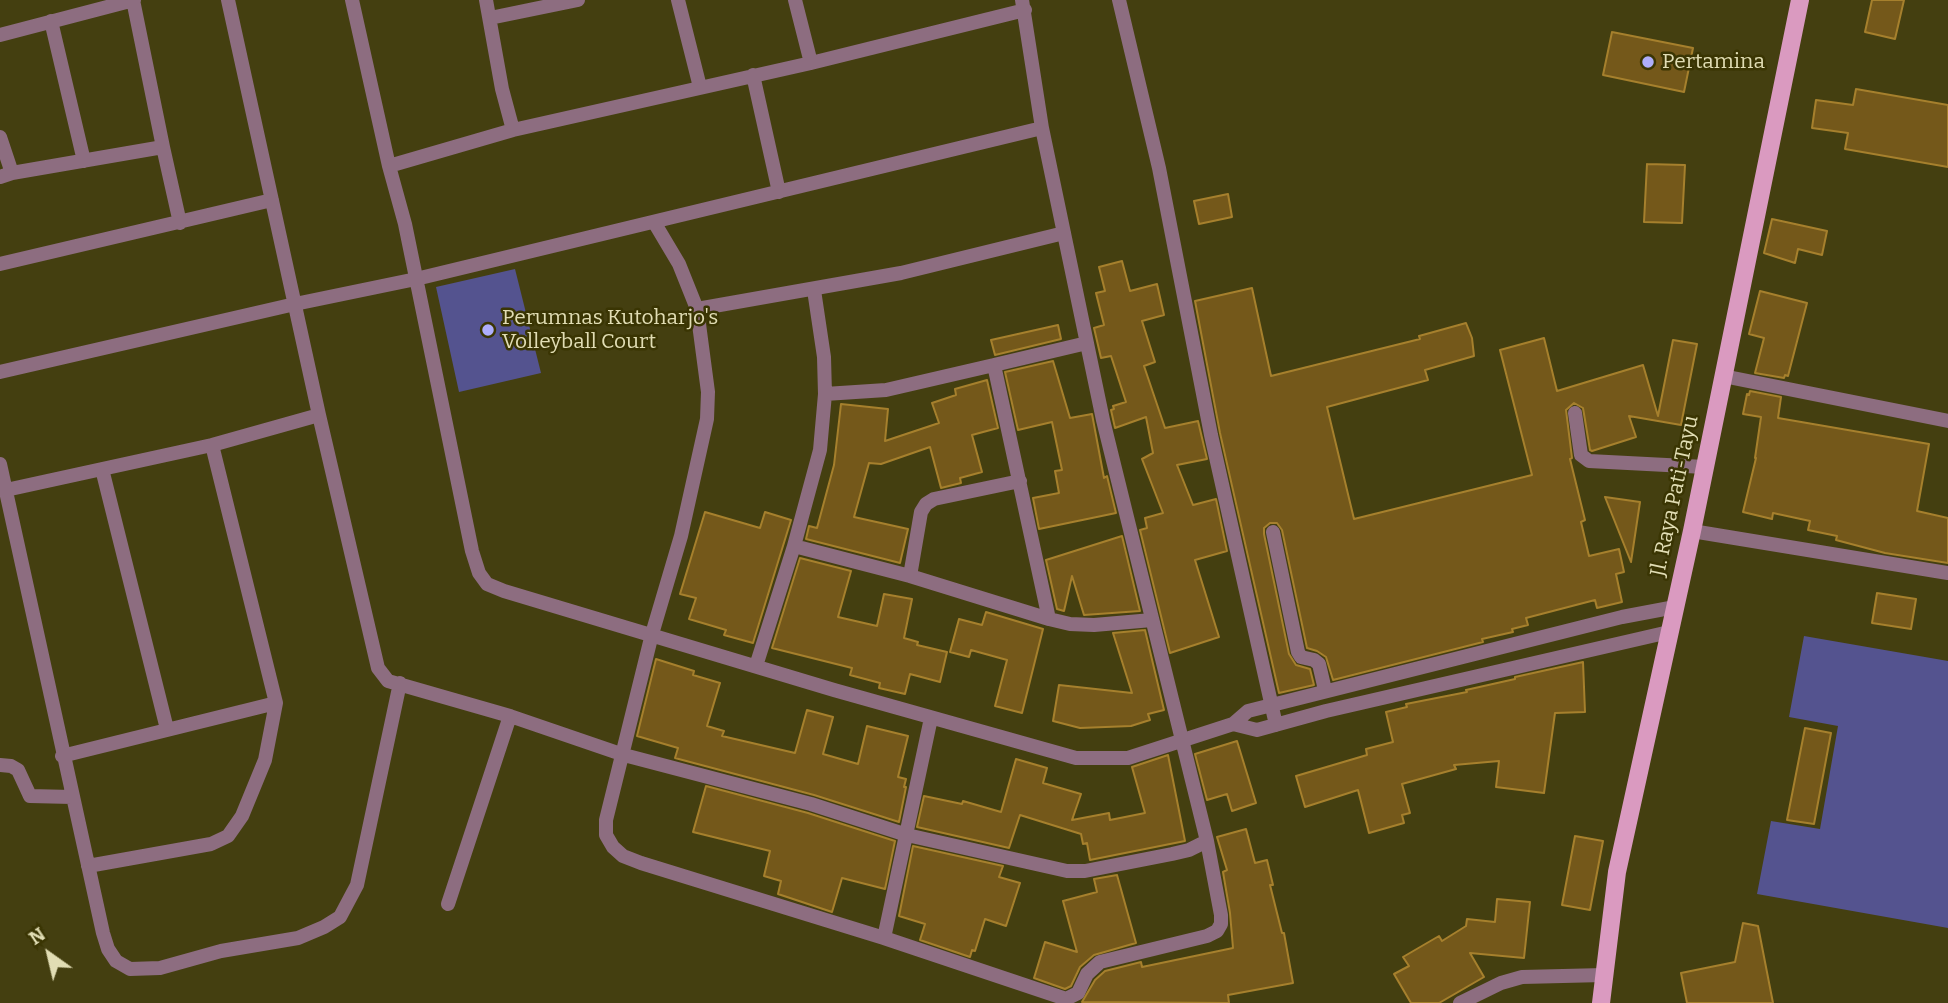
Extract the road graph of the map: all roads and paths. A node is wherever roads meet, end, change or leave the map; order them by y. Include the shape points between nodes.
1 (133, 0) edge
2 (228, 0) edge
3 (352, 0) edge
4 (486, 0) edge
5 (578, 0) edge
6 (678, 0) edge
7 (795, 0) edge
8 (1119, 0) edge
9 (1800, 0) edge
10 (1023, 5) edge
11 (490, 18) junction
12 (51, 22) junction
13 (0, 35) edge
14 (811, 62) junction
15 (752, 75) junction
16 (700, 87) junction
17 (1042, 128) junction
18 (513, 130) junction
19 (0, 137) edge
20 (163, 148) junction
21 (84, 161) junction
22 (389, 166) junction
23 (6, 175) edge
24 (779, 192) junction
25 (272, 200) junction
26 (654, 222) junction
27 (180, 223) junction
28 (1065, 233) junction
29 (0, 264) edge
30 (416, 279) junction
31 (814, 290) junction
32 (295, 304) junction
33 (697, 309) junction
34 (1087, 343) junction
35 (993, 365) junction
36 (0, 372) edge
37 (1723, 376) junction
38 (825, 394) junction
39 (1575, 413) dead end
40 (319, 415) junction
41 (1948, 422) edge
42 (212, 445) junction
43 (0, 464) edge
44 (1705, 467) junction
45 (102, 469) junction
46 (1020, 481) junction
47 (6, 490) junction
48 (1692, 531) junction
49 (1273, 532) dead end
50 (794, 545) junction
51 (1948, 573) edge
52 (910, 576) junction
53 (1675, 607) junction
54 (1049, 619) junction
55 (1152, 620) junction
56 (1669, 632) junction
57 (652, 634) junction
58 (756, 666) junction
59 (401, 683) junction
60 (1351, 684) junction
61 (1325, 691) junction
62 (276, 703) junction
63 (1272, 704) junction
64 (1356, 704) junction
65 (510, 716) junction
66 (931, 718) junction
67 (1233, 724) junction
68 (1276, 725) junction
69 (167, 729) junction
70 (1182, 740) junction
71 (62, 755) junction
72 (624, 755) junction
73 (0, 765) edge
74 (72, 797) junction
75 (907, 835) junction
76 (1207, 841) junction
77 (88, 866) junction
78 (448, 904) dead end
79 (884, 938) junction
80 (1604, 975) junction
81 (1460, 1003) edge
82 (1601, 1003) edge

1 - 12 street
1 - 20 street
2 - 25 street
3 - 22 street
4 - 11 street
5 - 11 street
6 - 16 street
7 - 14 street
8 - 63 street
9 - 37 main road, Jl. Raya Pati-Tayu
10 - 14 street
10 - 17 street
11 - 18 street
12 - 13 street
12 - 21 street
14 - 15 street
15 - 16 street
15 - 24 street
16 - 18 street
17 - 24 street
17 - 28 street
18 - 22 street
19 - 23 street
20 - 21 street
20 - 27 street
21 - 23 street
22 - 30 street
24 - 26 street
25 - 27 street
25 - 32 street
26 - 30 street
26 - 33 street via 679,264
27 - 29 street
28 - 31 street
28 - 34 street
30 - 32 street
30 - 57 street via 479,573 487,584 504,591
31 - 33 street
31 - 38 street
32 - 36 street
32 - 40 street
33 - 57 street via 708,419
34 - 35 street
34 - 55 street
35 - 38 street via 886,390
35 - 46 street
37 - 41 street
37 - 44 main road, Jl. Raya Pati-Tayu
38 - 50 street via 820,450
39 - 44 street via 1581,455 1589,461
40 - 42 street
40 - 59 street via 378,668 388,681
42 - 45 street
42 - 62 street
43 - 47 street
44 - 48 main road, Jl. Raya Pati-Tayu
45 - 47 street
45 - 69 street
46 - 52 street via 926,504
46 - 54 street
47 - 71 street
48 - 51 street
48 - 53 main road, Jl. Raya Pati-Tayu
49 - 61 street via 1298,652 1319,664
50 - 52 street
50 - 58 street
52 - 54 street
53 - 56 main road, Jl. Raya Pati-Tayu
53 - 60 street
54 - 55 street via 1094,625
55 - 70 street
56 - 64 street
56 - 80 main road, Jl. Raya Pati-Tayu via 1616,872
57 - 58 street
57 - 72 street
58 - 66 street
59 - 65 street
59 - 77 street via 357,885 340,917 324,927 298,938 221,951 160,968 130,969 108,948
60 - 61 street
60 - 64 street
61 - 63 street
62 - 69 street
62 - 77 street via 265,760 242,816 228,836 211,844
63 - 67 street via 1248,711
63 - 68 street
64 - 68 street
65 - 72 street
65 - 78 street
66 - 70 street via 1076,758 1128,758
66 - 75 street
67 - 68 street via 1257,730
67 - 70 street
69 - 71 street
70 - 76 street
71 - 74 street
72 - 75 street via 811,804
72 - 79 street via 606,820 606,835 623,856
73 - 74 street via 18,770 30,796
74 - 77 street
75 - 76 street via 1076,871 1180,852
75 - 79 street
76 - 79 street via 1221,915 1217,931 1100,962 1071,998 1051,996
80 - 81 street via 1522,977
80 - 82 main road, Jl. Raya Pati-Tayu

